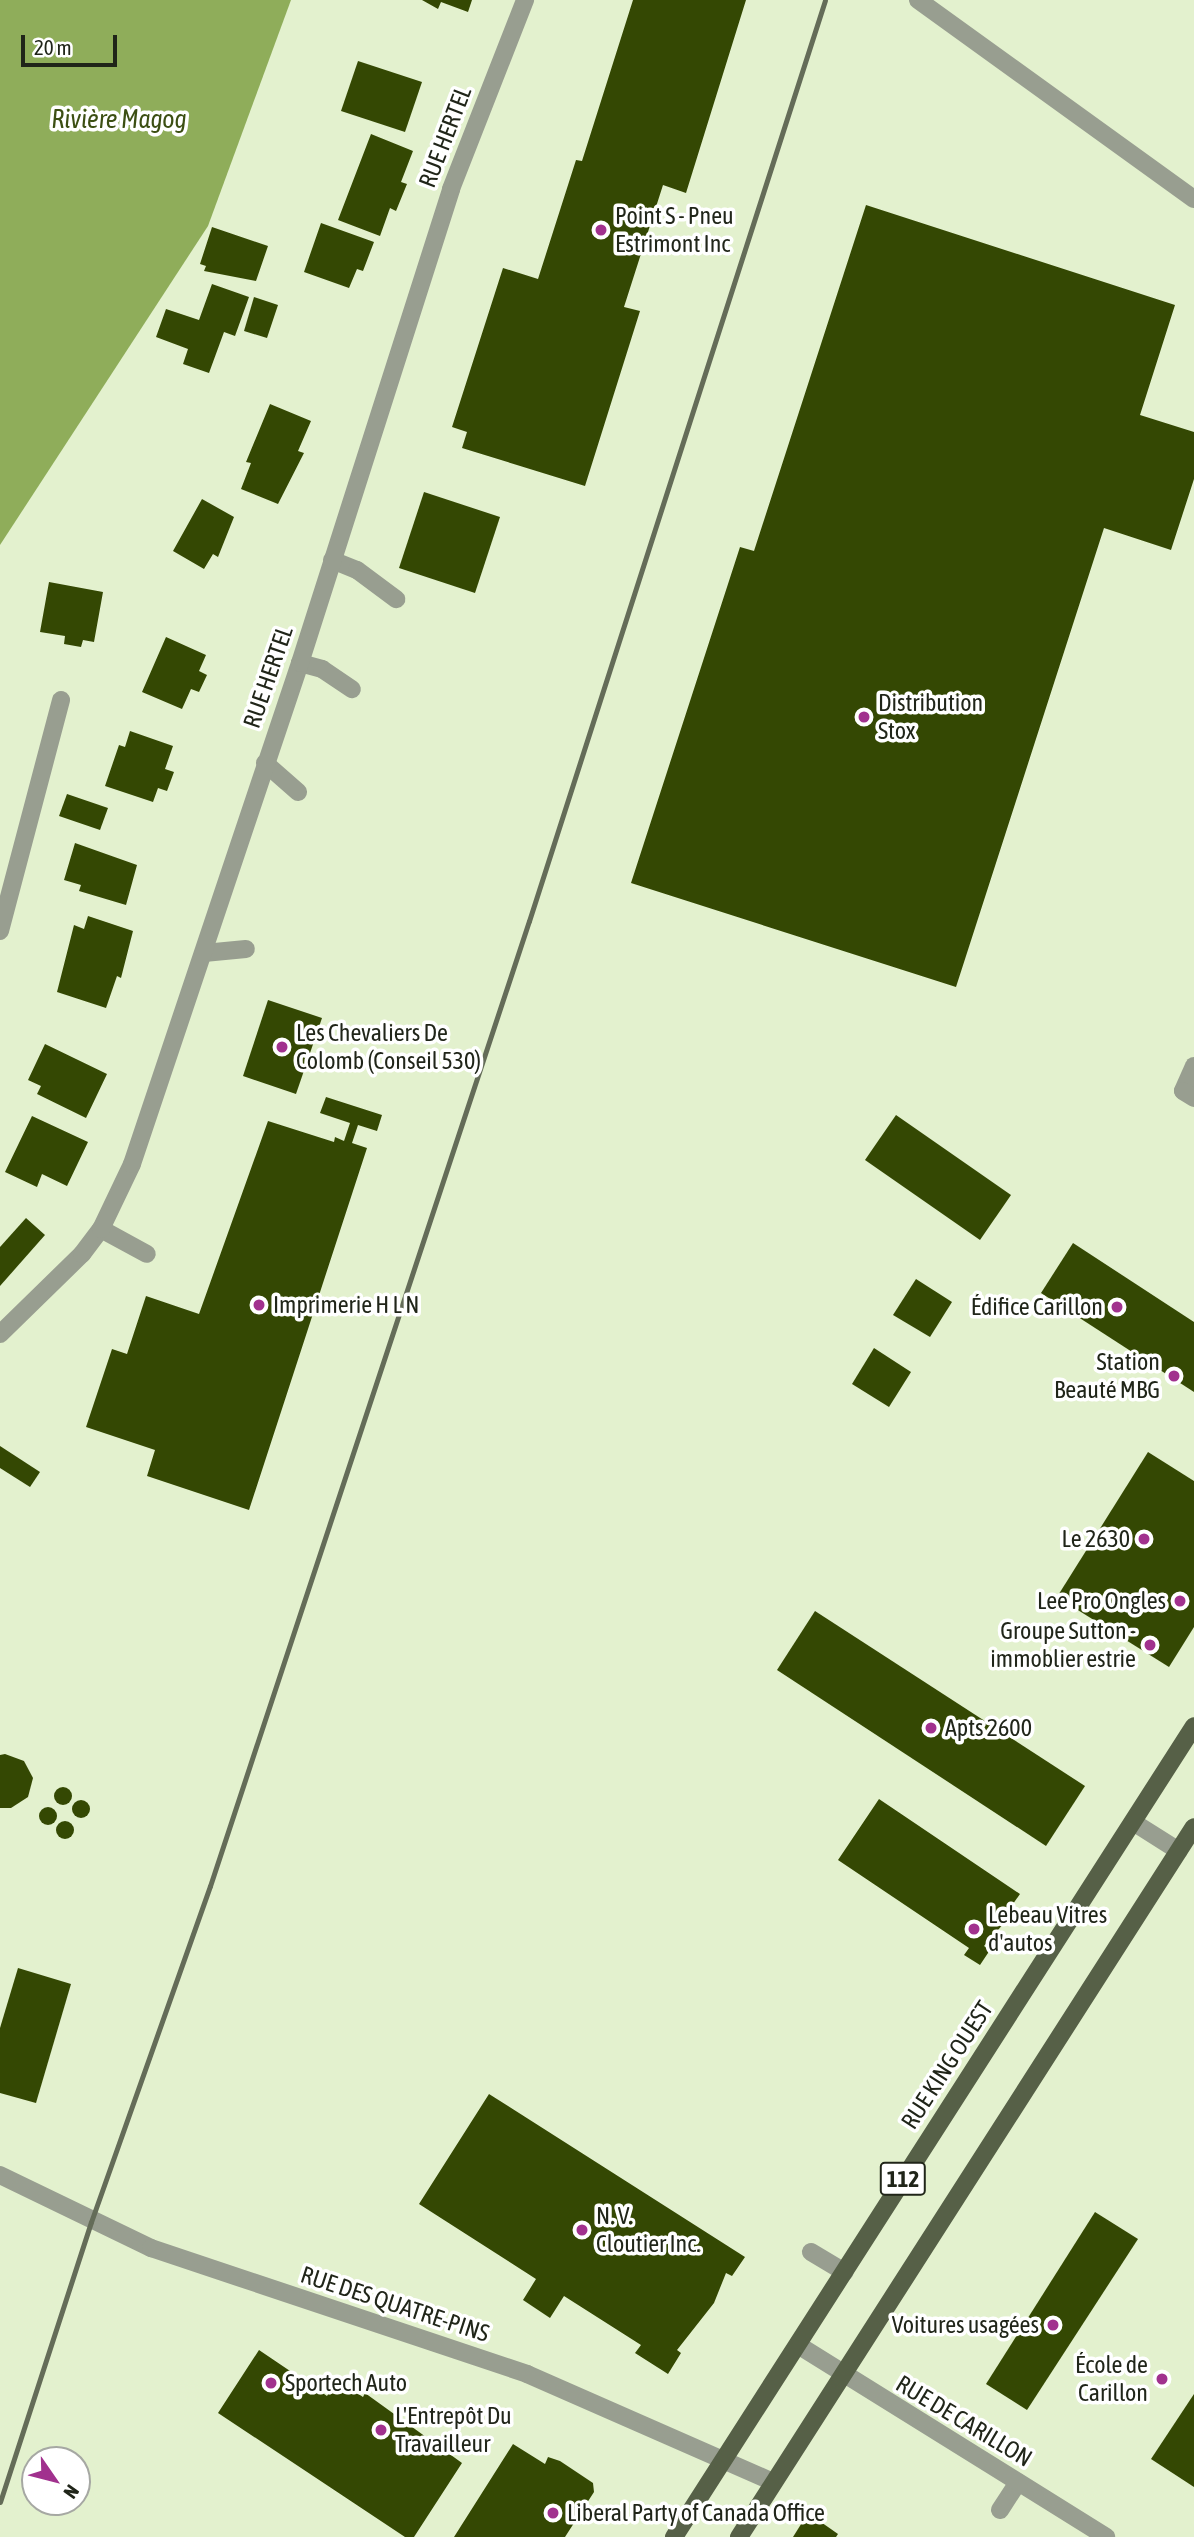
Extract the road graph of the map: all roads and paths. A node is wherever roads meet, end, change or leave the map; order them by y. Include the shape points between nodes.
1 (524, 0) edge
2 (918, 0) edge
3 (1194, 199) edge
4 (332, 560) junction
5 (396, 598) dead end
6 (300, 663) junction
7 (352, 689) dead end
8 (61, 700) dead end
9 (265, 763) junction
10 (298, 792) dead end
11 (0, 931) edge
12 (246, 948) dead end
13 (204, 953) junction
14 (1194, 1066) edge
15 (1194, 1098) edge
16 (101, 1229) junction
17 (147, 1254) dead end
18 (0, 1333) edge
19 (1194, 1726) edge
20 (1133, 1822) junction
21 (1194, 1827) edge
22 (1179, 1851) junction
23 (0, 2175) edge
24 (811, 2252) dead end
25 (844, 2272) junction
26 (798, 2345) junction
27 (842, 2374) junction
28 (724, 2460) junction
29 (773, 2482) junction
30 (1018, 2483) junction
31 (1000, 2510) dead end
32 (674, 2537) edge
33 (739, 2537) edge
34 (1106, 2537) edge

1 - 4 street, RUE HERTEL via 451,189
2 - 3 street
4 - 5 street via 357,570
4 - 6 street, RUE HERTEL
6 - 7 street via 322,669
6 - 9 street, RUE HERTEL
8 - 11 street
9 - 10 street
9 - 13 street, RUE HERTEL
12 - 13 street
13 - 16 street, RUE HERTEL via 132,1164
14 - 15 street via 1184,1091
16 - 17 street
16 - 18 street, RUE HERTEL via 82,1255
19 - 20 main road, RUE KING OUEST / 112
20 - 22 street
20 - 25 main road, RUE KING OUEST / 112
21 - 22 main road, 112
22 - 27 main road, 112
23 - 28 street, RUE DES QUATRE-PINS via 151,2248 527,2374
24 - 25 street
25 - 26 main road, RUE KING OUEST / 112
26 - 27 street, RUE DE CARILLON
26 - 28 main road, RUE KING OUEST / 112
27 - 29 main road, 112
27 - 30 street, RUE DE CARILLON
28 - 29 street, RUE DES QUATRE-PINS
28 - 32 main road, RUE KING OUEST / 112
29 - 33 main road, 112
30 - 31 street
30 - 34 street, RUE DE CARILLON

